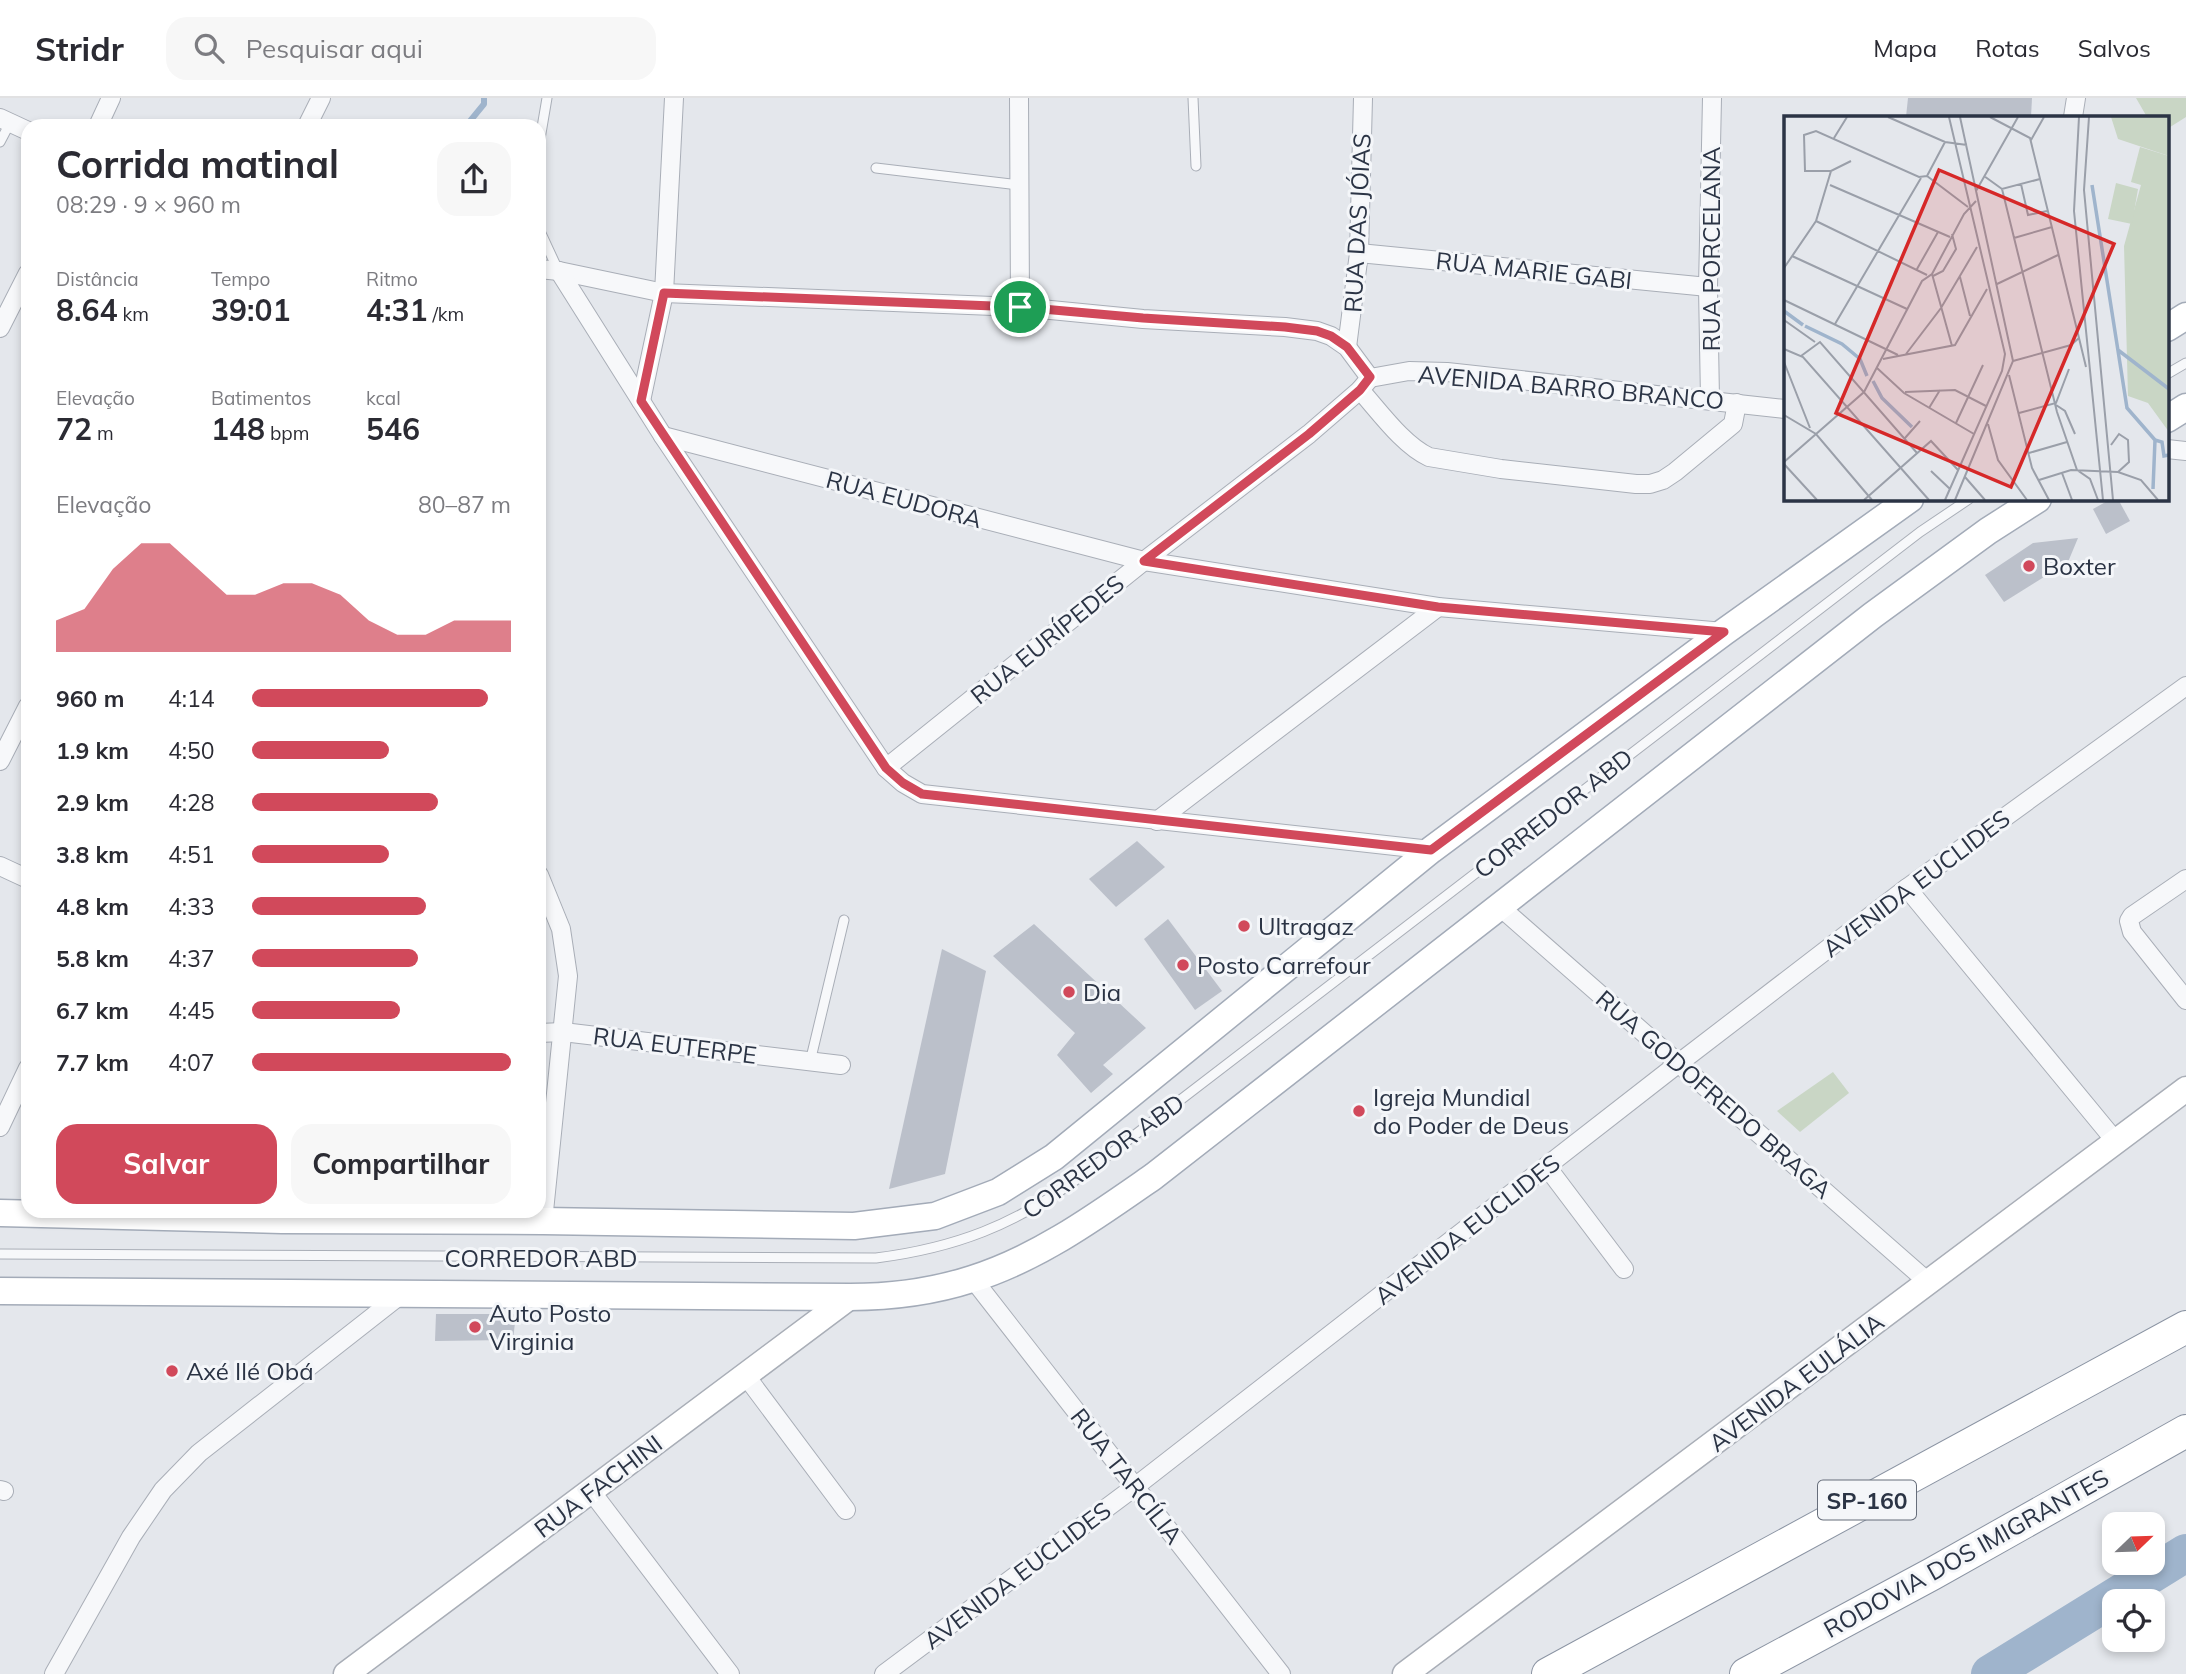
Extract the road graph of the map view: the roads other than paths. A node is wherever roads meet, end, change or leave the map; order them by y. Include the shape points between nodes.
1 (111, 98) edge
2 (321, 98) edge
3 (547, 98) edge
4 (674, 98) edge
5 (1019, 98) edge
6 (1193, 98) edge
7 (1363, 98) edge
8 (1712, 98) edge
9 (2076, 98) edge
10 (2073, 116) edge
11 (101, 119) edge
12 (310, 119) edge
13 (543, 119) edge
14 (5, 120) edge
15 (21, 128) edge
16 (0, 142) edge
17 (1196, 166) dead end
18 (876, 168) dead end
19 (1019, 185) junction
20 (546, 244) edge
21 (1359, 253) junction
22 (546, 270) edge
23 (559, 271) junction
24 (21, 287) edge
25 (1708, 288) junction
26 (664, 293) junction
27 (1020, 307) junction
28 (2186, 316) edge
29 (2168, 327) edge
30 (0, 328) edge
31 (1347, 347) junction
32 (2186, 363) edge
33 (2168, 373) edge
34 (1365, 384) junction
35 (1710, 400) junction
36 (641, 401) junction
37 (1737, 403) junction
38 (2186, 407) edge
39 (1784, 408) edge
40 (2168, 418) edge
41 (663, 436) junction
42 (2168, 449) edge
43 (2186, 451) edge
44 (1909, 500) edge
45 (1968, 500) edge
46 (2036, 500) edge
47 (1144, 561) junction
48 (1438, 607) junction
49 (1724, 632) junction
50 (2186, 686) edge
51 (21, 720) edge
52 (0, 761) edge
53 (886, 768) junction
54 (1157, 821) junction
55 (1431, 850) junction
56 (0, 866) edge
57 (21, 876) edge
58 (2186, 879) edge
59 (1907, 888) junction
60 (546, 892) edge
61 (1499, 906) junction
62 (844, 920) dead end
63 (2186, 1000) edge
64 (563, 1032) junction
65 (546, 1033) edge
66 (810, 1062) junction
67 (1679, 1062) junction
68 (841, 1065) dead end
69 (21, 1083) edge
70 (2186, 1089) edge
71 (0, 1127) edge
72 (2117, 1143) junction
73 (1547, 1167) junction
74 (546, 1193) edge
75 (0, 1213) edge
76 (21, 1213) edge
77 (386, 1218) edge
78 (543, 1218) edge
79 (543, 1221) junction
80 (0, 1254) edge
81 (1624, 1269) dead end
82 (973, 1279) junction
83 (1928, 1282) junction
84 (0, 1291) edge
85 (403, 1293) junction
86 (850, 1297) junction
87 (2186, 1327) edge
88 (746, 1376) junction
89 (2186, 1431) edge
90 (1136, 1486) junction
91 (591, 1491) junction
92 (846, 1510) dead end
93 (54, 1674) edge
94 (346, 1674) edge
95 (730, 1674) edge
96 (884, 1674) edge
97 (1281, 1674) edge
98 (1405, 1674) edge
99 (1548, 1674) edge
100 (1746, 1674) edge

1 - 11 street
2 - 12 street
3 - 13 lane
4 - 26 street
5 - 19 street
6 - 17 lane
7 - 21 street, RUA DAS JÓIAS
8 - 25 street, RUA PORCELANA
9 - 10 street
14 - 15 street
14 - 16 lane
18 - 19 lane
19 - 27 street
20 - 23 lane
21 - 25 street, RUA MARIE GABI
21 - 31 street, RUA DAS JÓIAS
22 - 23 street
23 - 26 street
23 - 36 street
24 - 30 street
25 - 35 street, RUA PORCELANA
26 - 27 street
26 - 36 street
27 - 31 street via 1285,327 1317,331
28 - 29 main road
31 - 34 street
32 - 33 lane
34 - 35 street, AVENIDA BARRO BRANCO via 1409,371 1447,372
34 - 37 street via 1407,442 1429,457 1636,484 1657,482 1675,472 1733,424
34 - 47 street, RUA EURÍPEDES via 1309,434
35 - 37 street, AVENIDA BARRO BRANCO
36 - 41 street
37 - 39 street, AVENIDA BARRO BRANCO
38 - 40 main road
41 - 47 street, RUA EUDORA
41 - 53 street
42 - 43 street
44 - 49 main road
45 - 80 lane, CORREDOR ABD via 1080,1177 1018,1218 984,1233 925,1251 876,1258
46 - 61 main road via 1873,615
47 - 48 street, RUA EUDORA
47 - 53 street, RUA EURÍPEDES
48 - 49 street, RUA EUDORA
48 - 54 street
49 - 55 main road
50 - 59 street, AVENIDA EUCLIDES
51 - 52 street
53 - 54 street via 922,794
54 - 55 street
55 - 79 main road via 1054,1157 998,1192 935,1216 854,1226
56 - 57 street
58 - 63 street via 2129,921
59 - 67 street, AVENIDA EUCLIDES
59 - 72 street
60 - 64 street via 567,960
61 - 67 street, RUA GODOFREDO BRAGA
61 - 82 main road via 1154,1176 1075,1229
62 - 66 lane
64 - 65 street, RUA EUTERPE
64 - 66 street, RUA EUTERPE
64 - 74 street
66 - 68 street, RUA EUTERPE
67 - 73 street, AVENIDA EUCLIDES
67 - 83 street, RUA GODOFREDO BRAGA
69 - 71 street
70 - 72 street, AVENIDA EULÁLIA
72 - 83 street, AVENIDA EULÁLIA
73 - 81 street
73 - 90 street, AVENIDA EUCLIDES
75 - 76 main road
77 - 79 main road
78 - 79 street
82 - 86 main road
82 - 90 street, RUA TARCÍLIA
83 - 98 street, AVENIDA EULÁLIA
84 - 85 main road
85 - 86 main road
85 - 93 street via 199,1453 163,1490 131,1537
86 - 88 street, RUA FACHINI
87 - 99 highway, SP-160
88 - 91 street, RUA FACHINI
88 - 92 street
89 - 100 highway, RODOVIA DOS IMIGRANTES
90 - 96 street, AVENIDA EUCLIDES
90 - 97 street, RUA TARCÍLIA
91 - 94 street, RUA FACHINI
91 - 95 street

